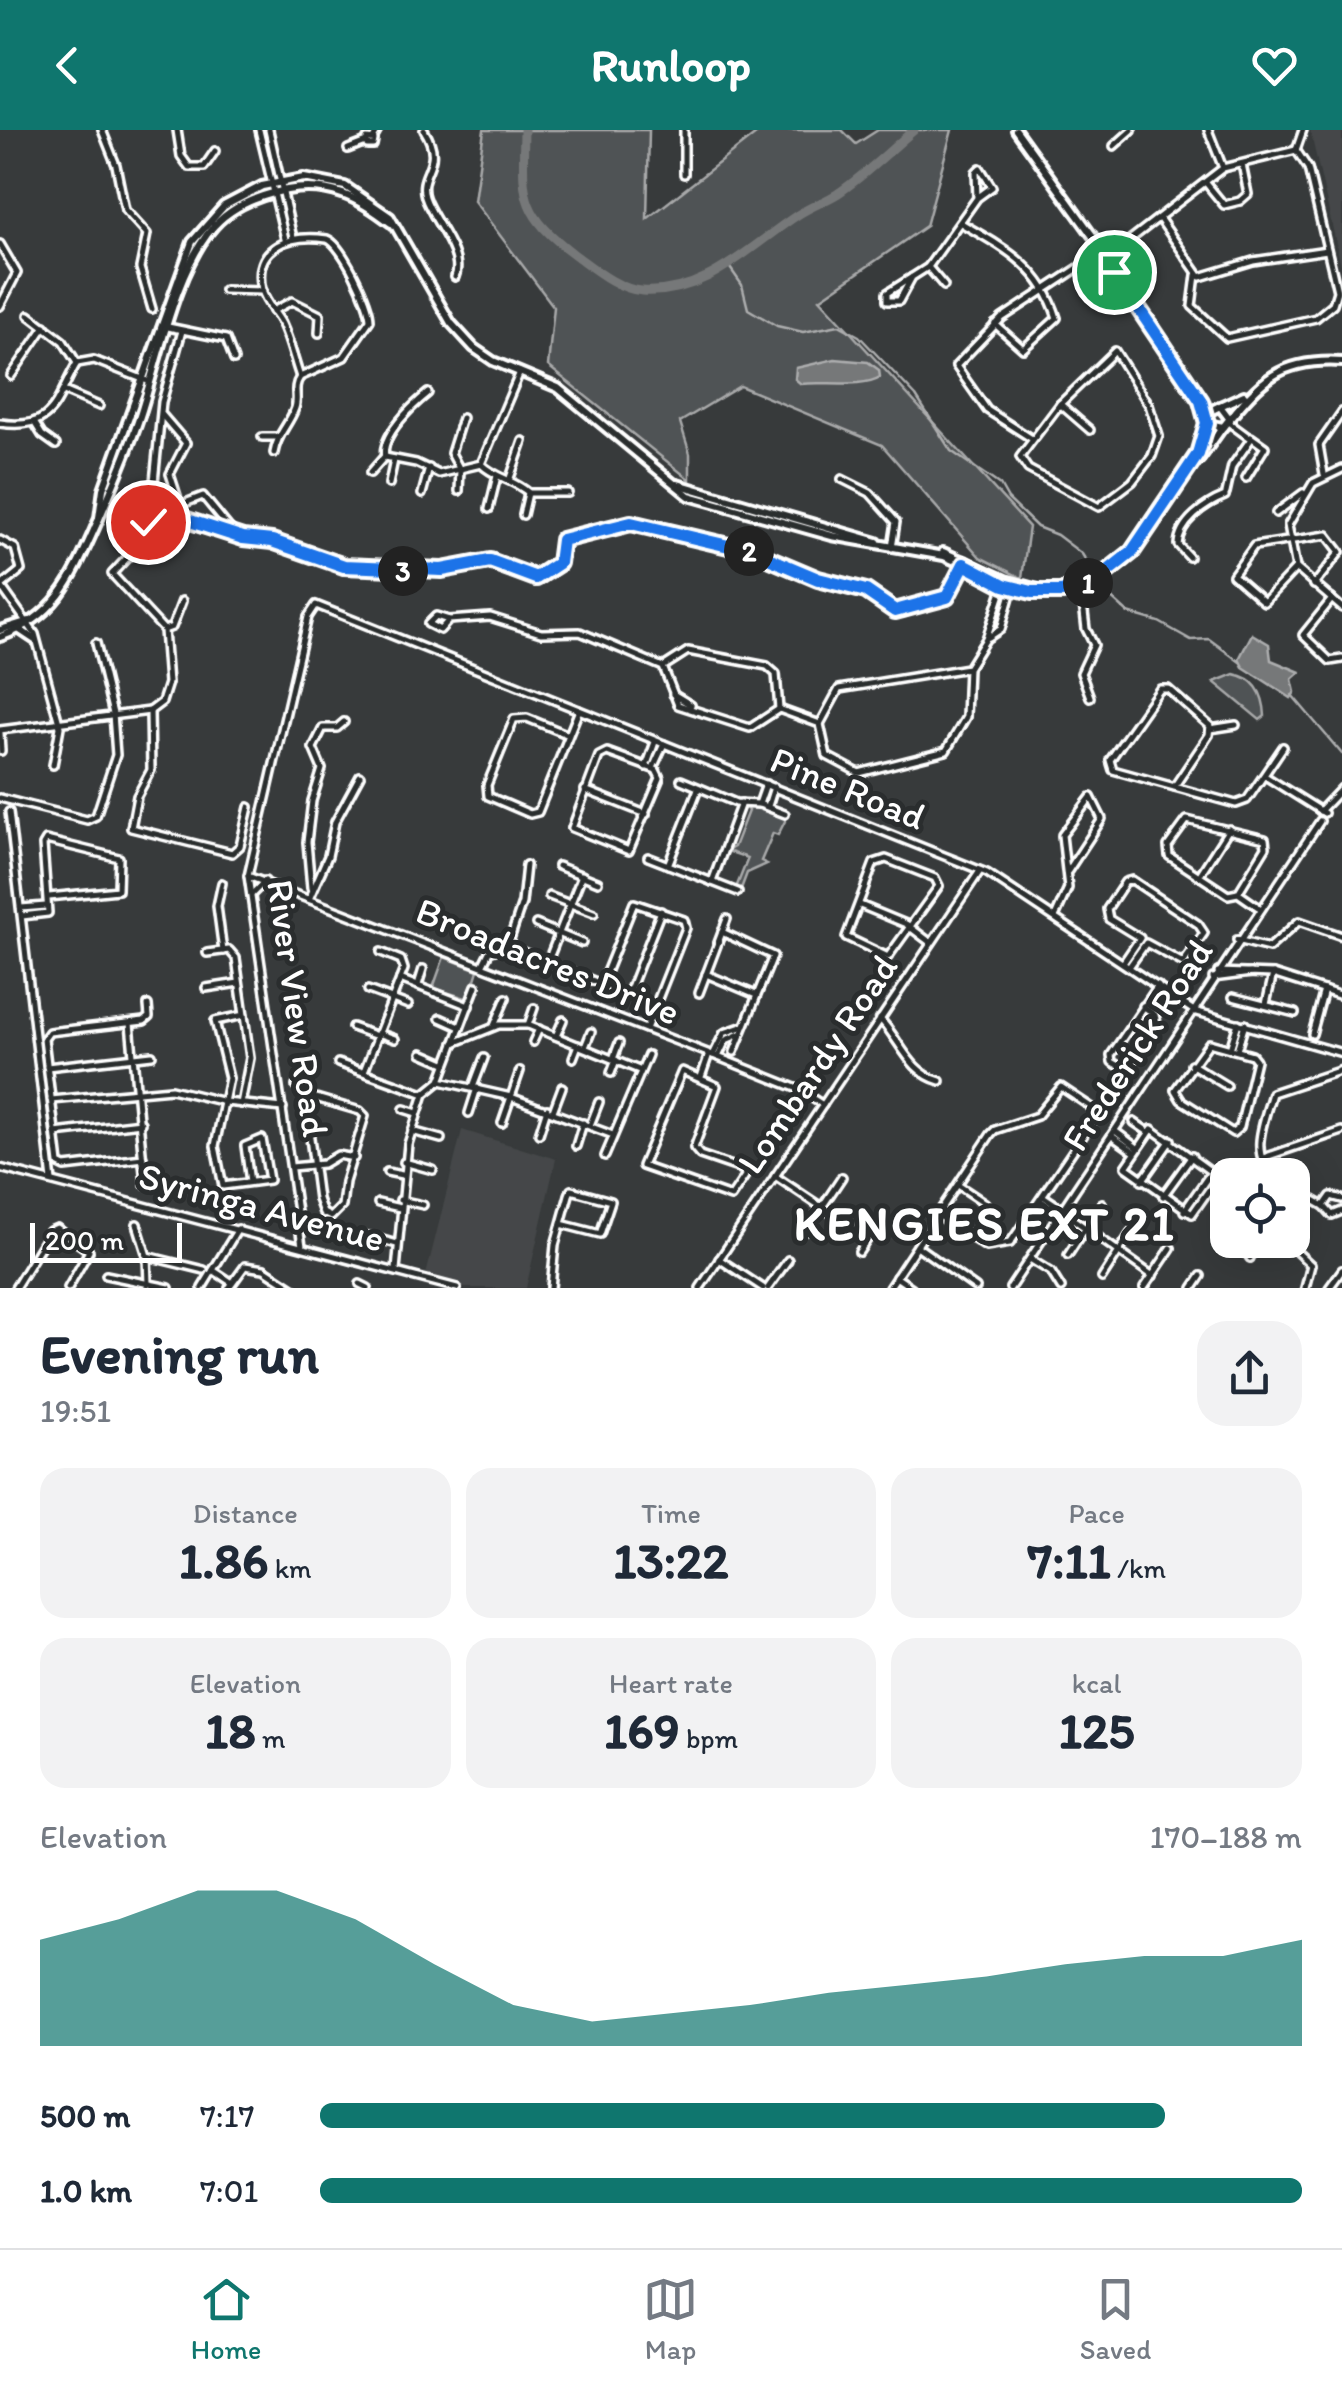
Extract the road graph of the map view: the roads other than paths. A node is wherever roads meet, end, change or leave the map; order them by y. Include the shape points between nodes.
1 (102, 130) edge
2 (177, 130) edge
3 (259, 130) edge
4 (269, 130) edge
5 (378, 130) edge
6 (424, 130) edge
7 (1016, 130) edge
8 (1132, 130) edge
9 (1208, 130) edge
10 (1303, 130) edge
11 (686, 132) edge
12 (370, 142) junction
13 (1114, 146) dead end
14 (348, 149) dead end
15 (215, 150) dead end
16 (1296, 150) junction
17 (374, 155) dead end
18 (1242, 164) junction
19 (1223, 168) junction
20 (684, 174) dead end
21 (282, 180) junction
22 (1205, 182) junction
23 (272, 183) junction
24 (284, 190) junction
25 (274, 193) junction
26 (977, 198) junction
27 (286, 204) junction
28 (278, 206) junction
29 (1160, 218) junction
30 (960, 223) junction
31 (396, 226) junction
32 (289, 239) junction
33 (0, 244) edge
34 (1328, 250) junction
35 (1102, 256) junction
36 (928, 267) junction
37 (1196, 275) junction
38 (455, 277) dead end
39 (912, 277) junction
40 (944, 286) dead end
41 (1045, 288) junction
42 (224, 290) dead end
43 (262, 292) junction
44 (3, 303) edge
45 (152, 308) dead end
46 (273, 311) junction
47 (29, 315) dead end
48 (995, 324) junction
49 (45, 326) junction
50 (168, 327) junction
51 (182, 331) junction
52 (319, 332) dead end
53 (234, 360) dead end
54 (1342, 362) edge
55 (76, 363) junction
56 (520, 372) junction
57 (12, 376) dead end
58 (300, 377) junction
59 (146, 380) junction
60 (66, 392) junction
61 (428, 393) dead end
62 (1250, 393) junction
63 (1198, 395) junction
64 (1060, 404) junction
65 (98, 406) dead end
66 (1218, 406) junction
67 (1342, 412) edge
68 (162, 415) junction
69 (462, 418) dead end
70 (1206, 420) junction
71 (34, 422) junction
72 (1227, 422) junction
73 (0, 423) edge
74 (1090, 430) dead end
75 (262, 437) dead end
76 (1251, 437) junction
77 (277, 438) junction
78 (1032, 439) junction
79 (523, 441) dead end
80 (56, 445) dead end
81 (274, 453) dead end
82 (385, 457) junction
83 (394, 460) junction
84 (481, 464) junction
85 (429, 468) junction
86 (1342, 469) edge
87 (460, 470) junction
88 (370, 473) dead end
89 (1324, 474) junction
90 (498, 476) junction
91 (663, 477) junction
92 (510, 478) junction
93 (1246, 478) dead end
94 (842, 480) dead end
95 (389, 484) dead end
96 (1175, 491) junction
97 (459, 492) dead end
98 (528, 492) junction
99 (1306, 492) junction
100 (568, 493) dead end
101 (422, 494) dead end
102 (749, 496) dead end
103 (160, 506) junction
104 (488, 509) dead end
105 (759, 509) junction
106 (1276, 513) dead end
107 (523, 514) dead end
108 (228, 530) junction
109 (0, 540) edge
110 (1290, 540) junction
111 (892, 547) junction
112 (1189, 557) dead end
113 (964, 564) junction
114 (1296, 568) junction
115 (1009, 584) junction
116 (1314, 585) junction
117 (1081, 586) junction
118 (1, 587) edge
119 (1332, 600) junction
120 (182, 601) dead end
121 (316, 605) joint
122 (996, 608) junction
123 (1342, 608) edge
124 (1006, 610) junction
125 (448, 620) dead end
126 (31, 622) junction
127 (20, 630) junction
128 (164, 630) junction
129 (0, 634) edge
130 (986, 639) junction
131 (36, 640) junction
132 (96, 644) dead end
133 (1342, 658) edge
134 (663, 667) junction
135 (968, 668) junction
136 (1090, 697) dead end
137 (150, 710) junction
138 (578, 710) junction
139 (778, 710) junction
140 (113, 714) junction
141 (58, 720) junction
142 (344, 722) dead end
143 (820, 724) junction
144 (1236, 725) dead end
145 (1210, 728) junction
146 (0, 732) edge
147 (569, 735) junction
148 (656, 740) junction
149 (664, 744) junction
150 (1283, 746) dead end
151 (1, 751) edge
152 (54, 765) dead end
153 (649, 768) junction
154 (360, 776) dead end
155 (1265, 776) junction
156 (680, 780) dead end
157 (766, 784) junction
158 (698, 787) junction
159 (1174, 787) junction
160 (774, 788) junction
161 (1342, 788) edge
162 (585, 790) junction
163 (0, 798) edge
164 (741, 804) junction
165 (759, 804) junction
166 (768, 806) junction
167 (249, 807) dead end
168 (9, 812) dead end
169 (646, 814) junction
170 (784, 814) dead end
171 (1320, 818) junction
172 (1229, 829) junction
173 (648, 858) dead end
174 (668, 865) junction
175 (526, 866) dead end
176 (558, 866) dead end
177 (981, 870) junction
178 (1068, 872) junction
179 (582, 875) junction
180 (248, 876) junction
181 (1199, 876) junction
182 (265, 882) junction
183 (598, 882) dead end
184 (712, 882) junction
185 (222, 883) dead end
186 (312, 888) junction
187 (738, 892) dead end
188 (1238, 894) junction
189 (251, 895) junction
190 (49, 896) junction
191 (549, 896) dead end
192 (310, 897) junction
193 (571, 904) junction
194 (858, 904) junction
195 (21, 908) junction
196 (1260, 909) junction
197 (47, 910) junction
198 (661, 911) junction
199 (594, 913) dead end
200 (22, 916) junction
201 (1055, 916) junction
202 (727, 919) dead end
203 (536, 924) dead end
204 (913, 928) junction
205 (722, 932) junction
206 (559, 933) junction
207 (1342, 936) edge
208 (1237, 940) junction
209 (1143, 941) junction
210 (929, 942) junction
211 (582, 943) dead end
212 (223, 951) junction
213 (381, 952) dead end
214 (522, 952) dead end
215 (207, 953) dead end
216 (547, 963) junction
217 (483, 964) junction
218 (1126, 965) junction
219 (423, 969) dead end
220 (706, 974) junction
221 (1273, 974) junction
222 (1215, 975) junction
223 (400, 978) junction
224 (240, 982) junction
225 (418, 984) junction
226 (476, 986) dead end
227 (601, 986) junction
228 (1158, 986) junction
229 (206, 988) dead end
230 (368, 990) dead end
231 (1324, 990) junction
232 (698, 993) dead end
233 (628, 995) junction
234 (756, 995) junction
235 (1342, 996) edge
236 (1233, 997) dead end
237 (506, 998) dead end
238 (392, 999) junction
239 (1266, 1004) junction
240 (148, 1005) dead end
241 (408, 1005) dead end
242 (468, 1006) junction
243 (655, 1006) junction
244 (1143, 1006) junction
245 (534, 1008) dead end
246 (1194, 1011) junction
247 (1295, 1014) dead end
248 (244, 1015) junction
249 (440, 1018) dead end
250 (880, 1019) junction
251 (562, 1020) dead end
252 (130, 1023) junction
253 (528, 1024) junction
254 (1242, 1024) junction
255 (494, 1026) junction
256 (352, 1027) dead end
257 (460, 1027) junction
258 (539, 1029) junction
259 (743, 1029) junction
260 (646, 1030) junction
261 (591, 1032) dead end
262 (378, 1034) junction
263 (1312, 1034) dead end
264 (556, 1036) junction
265 (395, 1040) dead end
266 (534, 1042) dead end
267 (454, 1043) junction
268 (619, 1044) dead end
269 (581, 1046) junction
270 (1234, 1050) junction
271 (734, 1052) dead end
272 (422, 1053) dead end
273 (1342, 1053) edge
274 (648, 1054) dead end
275 (152, 1055) dead end
276 (713, 1055) junction
277 (134, 1057) junction
278 (484, 1058) dead end
279 (573, 1058) dead end
280 (614, 1060) junction
281 (338, 1063) dead end
282 (445, 1063) junction
283 (1191, 1064) junction
284 (47, 1067) junction
285 (639, 1070) junction
286 (1342, 1070) edge
287 (364, 1071) junction
288 (520, 1071) dead end
289 (611, 1074) dead end
290 (701, 1077) junction
291 (440, 1081) junction
292 (940, 1082) dead end
293 (296, 1086) dead end
294 (562, 1086) dead end
295 (1227, 1086) dead end
296 (475, 1087) junction
297 (138, 1090) junction
298 (424, 1094) junction
299 (309, 1096) junction
300 (511, 1097) junction
301 (51, 1100) junction
302 (225, 1102) junction
303 (600, 1102) dead end
304 (241, 1104) junction
305 (823, 1105) junction
306 (282, 1108) junction
307 (404, 1109) dead end
308 (550, 1110) junction
309 (417, 1113) junction
310 (468, 1113) dead end
311 (1134, 1122) dead end
312 (502, 1123) dead end
313 (142, 1124) junction
314 (587, 1124) junction
315 (1147, 1131) junction
316 (1342, 1131) edge
317 (412, 1132) junction
318 (55, 1133) junction
319 (539, 1134) dead end
320 (1113, 1134) junction
321 (612, 1135) junction
322 (441, 1138) dead end
323 (1170, 1140) junction
324 (576, 1146) dead end
325 (1135, 1149) junction
326 (605, 1156) dead end
327 (1192, 1156) junction
328 (144, 1158) junction
329 (354, 1158) junction
330 (1263, 1158) joint
331 (404, 1162) junction
332 (312, 1165) junction
333 (291, 1167) junction
334 (0, 1168) edge
335 (432, 1170) dead end
336 (388, 1172) dead end
337 (402, 1174) junction
338 (775, 1176) junction
339 (842, 1177) dead end
340 (1142, 1180) junction
341 (52, 1181) junction
342 (250, 1182) junction
343 (145, 1184) dead end
344 (958, 1185) junction
345 (1163, 1196) junction
346 (1342, 1197) edge
347 (1041, 1198) junction
348 (1310, 1198) edge
349 (400, 1200) junction
350 (378, 1202) dead end
351 (985, 1203) dead end
352 (1102, 1203) dead end
353 (422, 1205) dead end
354 (1324, 1206) junction
355 (822, 1207) junction
356 (400, 1208) junction
357 (1063, 1212) junction
358 (1342, 1212) edge
359 (885, 1213) dead end
360 (1332, 1214) junction
361 (937, 1216) junction
362 (1342, 1222) edge
363 (137, 1224) dead end
364 (561, 1224) junction
365 (1085, 1228) junction
366 (1134, 1228) dead end
367 (238, 1229) junction
368 (806, 1230) dead end
369 (368, 1236) dead end
370 (868, 1238) junction
371 (397, 1244) junction
372 (302, 1246) junction
373 (917, 1246) junction
374 (1171, 1248) dead end
375 (859, 1252) dead end
376 (1118, 1252) junction
377 (1068, 1254) dead end
378 (146, 1256) junction
379 (1304, 1258) edge
380 (720, 1259) junction
381 (1030, 1259) junction
382 (788, 1260) dead end
383 (204, 1270) dead end
384 (213, 1270) junction
385 (1342, 1270) edge
386 (395, 1271) junction
387 (106, 1275) dead end
388 (1153, 1276) junction
389 (1201, 1276) dead end
390 (896, 1278) junction
391 (1102, 1278) dead end
392 (360, 1284) dead end
393 (230, 1285) edge
394 (150, 1286) edge
395 (1056, 1287) edge
396 (15, 1288) edge
397 (68, 1288) edge
398 (168, 1288) edge
399 (202, 1288) edge
400 (293, 1288) edge
401 (368, 1288) edge
402 (457, 1288) edge
403 (551, 1288) edge
404 (700, 1288) edge
405 (766, 1288) edge
406 (888, 1288) edge
407 (912, 1288) edge
408 (976, 1288) edge
409 (1010, 1288) edge
410 (1144, 1288) edge
411 (1193, 1288) edge
412 (1305, 1288) edge
413 (1329, 1288) edge

1 - 45 street via 125,210 147,234 140,268
2 - 15 street via 188,168 204,167
3 - 23 street
4 - 21 street
5 - 12 street
6 - 38 street via 434,156 425,197 457,265
7 - 35 street
8 - 13 street
9 - 19 street
10 - 16 street
11 - 20 street
12 - 14 street
12 - 17 street
16 - 18 street
16 - 34 street via 1308,168
18 - 19 street
18 - 22 street via 1248,194 1240,202 1224,204
19 - 22 street
21 - 23 street
21 - 24 street
21 - 31 street via 345,186 384,210
22 - 29 street
23 - 25 street
23 - 59 street via 234,199 197,234 179,270
24 - 25 street
24 - 27 street
24 - 31 street via 337,191
25 - 28 street
25 - 50 street via 236,208 212,228 190,265
26 - 26 street via 993,186 980,168 976,172
26 - 30 street
27 - 28 street
27 - 32 street
28 - 32 street
29 - 35 street
29 - 37 street
30 - 36 street
30 - 41 street via 1013,251
31 - 56 street via 451,323 488,358
32 - 43 street via 266,255
32 - 58 street via 338,243 370,313 366,331 344,357
33 - 44 street via 17,274
34 - 37 street
34 - 37 street via 1337,294 1328,310 1233,338 1218,334 1192,306
35 - 41 street
35 - 63 street
36 - 39 street
36 - 40 street
39 - 39 street via 887,294 887,302 899,301
41 - 48 street
41 - 48 street via 1056,320 1025,348
42 - 43 street
43 - 46 street
46 - 52 street via 287,302 308,306 320,316
46 - 58 street
47 - 49 street
48 - 78 street via 958,361 958,373 986,410
49 - 55 street
49 - 57 street
50 - 51 street
50 - 59 street
51 - 53 street via 226,338
51 - 68 street
54 - 62 street via 1292,366
55 - 59 street via 94,360
55 - 60 street
56 - 84 street
56 - 91 street via 564,393
58 - 77 street via 296,407
59 - 126 street via 76,575
60 - 65 street
60 - 71 street
61 - 82 street via 384,444
62 - 66 street
62 - 72 street
63 - 66 street
63 - 70 street
64 - 74 street
64 - 78 street
64 - 78 street via 1117,352 1154,416 1157,447 1132,482 1099,507 1022,464
66 - 70 street
66 - 72 street
67 - 89 street via 1319,445
68 - 103 street via 154,482
68 - 108 street via 186,442 170,474 180,505 208,498
69 - 87 street via 451,447
70 - 72 street
70 - 96 street via 1201,449
71 - 73 street
71 - 80 street
72 - 76 street
72 - 96 street
75 - 77 street
76 - 93 street via 1265,447
76 - 112 street via 1230,472 1226,494 1194,515 1178,537
77 - 81 street
79 - 92 street
82 - 83 street
82 - 88 street
83 - 85 street
83 - 95 street
84 - 87 street
84 - 90 street
85 - 87 street via 440,474
85 - 101 street
86 - 89 street
87 - 97 street
89 - 99 street
90 - 92 street
90 - 104 street
91 - 105 street
91 - 111 street via 703,502
92 - 98 street
94 - 111 street via 870,493 896,522
96 - 117 street via 1132,552
98 - 100 street
98 - 107 street
99 - 106 street
99 - 110 street via 1290,518
102 - 105 street
103 - 108 street
103 - 128 street via 138,546 112,574
105 - 111 street
108 - 113 street via 353,568 442,570 490,561 536,578 559,563 562,540 631,523 754,552 861,589 902,612 947,597
109 - 118 street via 15,548 21,570
110 - 114 street
110 - 114 street via 1254,546 1234,578 1264,602
110 - 116 street via 1324,535 1341,548
111 - 113 street
111 - 115 street via 955,554
113 - 115 street
114 - 116 street
115 - 117 street
115 - 122 street
115 - 124 street
116 - 119 street
117 - 136 street via 1094,645 1081,673
118 - 126 street
119 - 123 street
119 - 133 street via 1304,636 1330,661
120 - 128 street via 172,627
121 - 138 street, Pine Road
121 - 180 street, River View Road via 308,616
122 - 124 street
122 - 130 street
124 - 130 street via 1001,629
125 - 134 street via 482,616 536,632 580,632
126 - 127 street
126 - 129 street
126 - 131 street
127 - 129 street
127 - 131 street
128 - 137 street via 168,683 162,702
130 - 135 street
131 - 141 street
132 - 140 street
134 - 139 street via 675,702 750,728
134 - 139 street via 684,651 768,666 776,674
135 - 143 street via 844,686 831,697
135 - 143 street via 962,722 941,754 858,773 828,756
137 - 140 street
137 - 167 street via 150,770 132,829 232,853 240,846
138 - 147 street
138 - 148 street, Pine Road
139 - 143 street
140 - 141 street
140 - 163 street via 116,759 94,818
141 - 146 street
141 - 152 street
142 - 186 street via 321,730 314,751 322,767 307,843
144 - 145 street
145 - 159 street
145 - 159 street via 1160,689 1110,760 1113,770
146 - 151 street
147 - 147 street via 538,812 488,796 516,718
148 - 149 street, Pine Road
148 - 153 street
149 - 153 street
149 - 157 street, Pine Road
150 - 155 street
153 - 162 street via 602,752
153 - 169 street via 660,780
154 - 186 street via 336,818
155 - 159 street via 1240,804
155 - 171 street
156 - 158 street
157 - 160 street, Pine Road
157 - 165 street
158 - 164 street
158 - 174 street
160 - 166 street
160 - 177 street, Pine Road
161 - 171 street
162 - 169 street
162 - 169 street via 572,823 576,832 629,851
164 - 165 street
164 - 184 street
165 - 166 street
166 - 170 street
168 - 195 street
171 - 196 street, Frederick Road
172 - 181 street
172 - 181 street via 1190,818 1168,846 1169,856
172 - 188 street via 1267,844
173 - 174 street
174 - 184 street
175 - 217 street via 508,945 489,952
176 - 179 street
177 - 201 street, Pine Road
177 - 210 street, Lombardy Road
178 - 178 street via 1062,835 1091,797 1102,819
178 - 201 street
179 - 183 street
179 - 193 street
180 - 182 street, Broadacres Drive
180 - 189 street, River View Road
181 - 188 street via 1228,895
182 - 189 street
182 - 192 street, Broadacres Drive
184 - 187 street
185 - 212 street via 216,906
186 - 192 street
188 - 196 street
189 - 306 street, River View Road
190 - 190 street via 119,889 120,860 46,840
190 - 197 street
191 - 193 street
192 - 217 street, Broadacres Drive
193 - 199 street
193 - 206 street
194 - 204 street
194 - 204 street via 846,935 853,944 890,956
194 - 204 street via 879,859 935,878 937,892
195 - 197 street
195 - 200 street
196 - 208 street, Frederick Road
197 - 200 street
198 - 227 street via 634,904
198 - 233 street
198 - 243 street via 687,924
200 - 341 street
201 - 218 street, Pine Road
202 - 205 street
203 - 206 street
204 - 210 street
205 - 220 street
205 - 234 street via 772,953
206 - 211 street
206 - 216 street
207 - 208 street via 1298,921 1269,948
208 - 222 street, Frederick Road
209 - 209 street via 1107,913 1130,880 1204,930 1183,963
209 - 218 street
210 - 250 street, Lombardy Road
212 - 215 street
212 - 224 street via 235,955
213 - 223 street via 404,962
214 - 216 street
216 - 227 street
217 - 260 street, Broadacres Drive
218 - 228 street, Pine Road
219 - 225 street
220 - 232 street
220 - 234 street
221 - 222 street
221 - 231 street
221 - 239 street
222 - 246 street, Frederick Road
223 - 225 street
223 - 238 street
224 - 229 street
224 - 248 street
225 - 242 street
226 - 242 street
227 - 233 street
228 - 244 street
228 - 246 street, Pine Road
230 - 238 street
231 - 235 street
231 - 263 street
233 - 243 street
234 - 259 street
236 - 239 street
237 - 255 street
238 - 241 street
238 - 262 street
239 - 247 street
240 - 252 street via 148,1019
242 - 257 street
243 - 260 street
244 - 244 street via 1110,1057 1123,1068 1158,1020
245 - 253 street
246 - 254 street, Pine Road
246 - 320 street, Frederick Road
248 - 302 street via 215,1020 229,1076
248 - 304 street via 250,1070
249 - 257 street
250 - 292 street via 916,1070
250 - 305 street, Lombardy Road
251 - 264 street
252 - 277 street
252 - 284 street via 47,1033
253 - 255 street
253 - 258 street
254 - 270 street
254 - 273 street, Pine Road
255 - 267 street
256 - 262 street
257 - 267 street
258 - 264 street
258 - 266 street
259 - 271 street
259 - 276 street via 724,1034
260 - 276 street, Broadacres Drive
261 - 269 street
262 - 265 street
262 - 287 street
264 - 269 street
267 - 282 street
268 - 280 street
269 - 279 street
269 - 280 street
270 - 283 street via 1206,1044
270 - 283 street via 1252,1055 1256,1064 1234,1133 1176,1093
272 - 282 street
274 - 285 street
275 - 277 street
276 - 290 street
276 - 305 street, Broadacres Drive
277 - 284 street
277 - 297 street
278 - 296 street
280 - 285 street
280 - 289 street
281 - 287 street
282 - 291 street
283 - 295 street
284 - 301 street
285 - 321 street
286 - 330 street via 1272,1093 1258,1145
287 - 298 street
288 - 300 street
290 - 290 street via 717,1088 694,1152 745,1171 731,1197 642,1166 678,1074
291 - 296 street
291 - 298 street
293 - 299 street
294 - 308 street
296 - 300 street
296 - 310 street
297 - 301 street
297 - 302 street via 184,1090
297 - 313 street
298 - 309 street
299 - 329 street via 364,1115
299 - 332 street
300 - 308 street
300 - 312 street
301 - 318 street
302 - 304 street
302 - 342 street via 216,1142 219,1182
303 - 314 street
304 - 306 street
305 - 338 street, Lombardy Road
306 - 333 street, River View Road
307 - 309 street
308 - 314 street
308 - 319 street
309 - 317 street
311 - 315 street
313 - 318 street
313 - 328 street
314 - 321 street
314 - 324 street
315 - 323 street via 1156,1129
315 - 325 street
316 - 330 street
317 - 322 street
317 - 331 street
318 - 328 street via 62,1166
320 - 325 street
320 - 357 street, Frederick Road
321 - 326 street
323 - 327 street
323 - 340 street
325 - 340 street via 1126,1167
327 - 345 street
327 - 345 street via 1218,1178 1206,1195 1192,1214
328 - 343 street
329 - 332 street via 335,1155
329 - 332 street via 342,1208 330,1217 320,1205
331 - 335 street
331 - 337 street
332 - 333 street
333 - 372 street, River View Road
334 - 341 street, Syringa Avenue
336 - 337 street
337 - 349 street
338 - 355 street
338 - 380 street, Lombardy Road
339 - 355 street
340 - 345 street
341 - 367 street, Syringa Avenue
342 - 342 street via 269,1180 262,1140 246,1146
344 - 347 street via 995,1130 1037,1116 1064,1087 1096,1115
344 - 351 street
344 - 361 street
346 - 354 street via 1330,1196
347 - 357 street
347 - 361 street via 1016,1238 996,1248
348 - 354 street
349 - 353 street
349 - 356 street
350 - 356 street
352 - 365 street
354 - 360 street
355 - 368 street
355 - 370 street
356 - 371 street
357 - 365 street
357 - 381 street, Frederick Road
358 - 360 street
359 - 370 street
360 - 362 street
361 - 373 street
363 - 378 street
364 - 364 street via 572,1189 611,1200 600,1234
364 - 403 street
365 - 376 street
365 - 377 street
366 - 376 street
367 - 372 street, Syringa Avenue
367 - 384 street
369 - 371 street
370 - 375 street
371 - 386 street
372 - 386 street, Syringa Avenue
373 - 390 street
373 - 408 street
374 - 388 street
376 - 388 street
376 - 391 street
378 - 383 street
378 - 394 street
379 - 412 street via 1311,1265
380 - 404 street, Lombardy Road
380 - 405 street
381 - 395 street via 1051,1272
381 - 409 street, Frederick Road
382 - 405 street
384 - 393 street
384 - 399 street
385 - 413 street
386 - 402 street, Syringa Avenue
387 - 394 street
388 - 410 street
389 - 411 street
390 - 406 street
390 - 407 street
392 - 401 street
393 - 400 street via 245,1266 264,1269
394 - 398 street
396 - 397 street via 57,1228 89,1251

